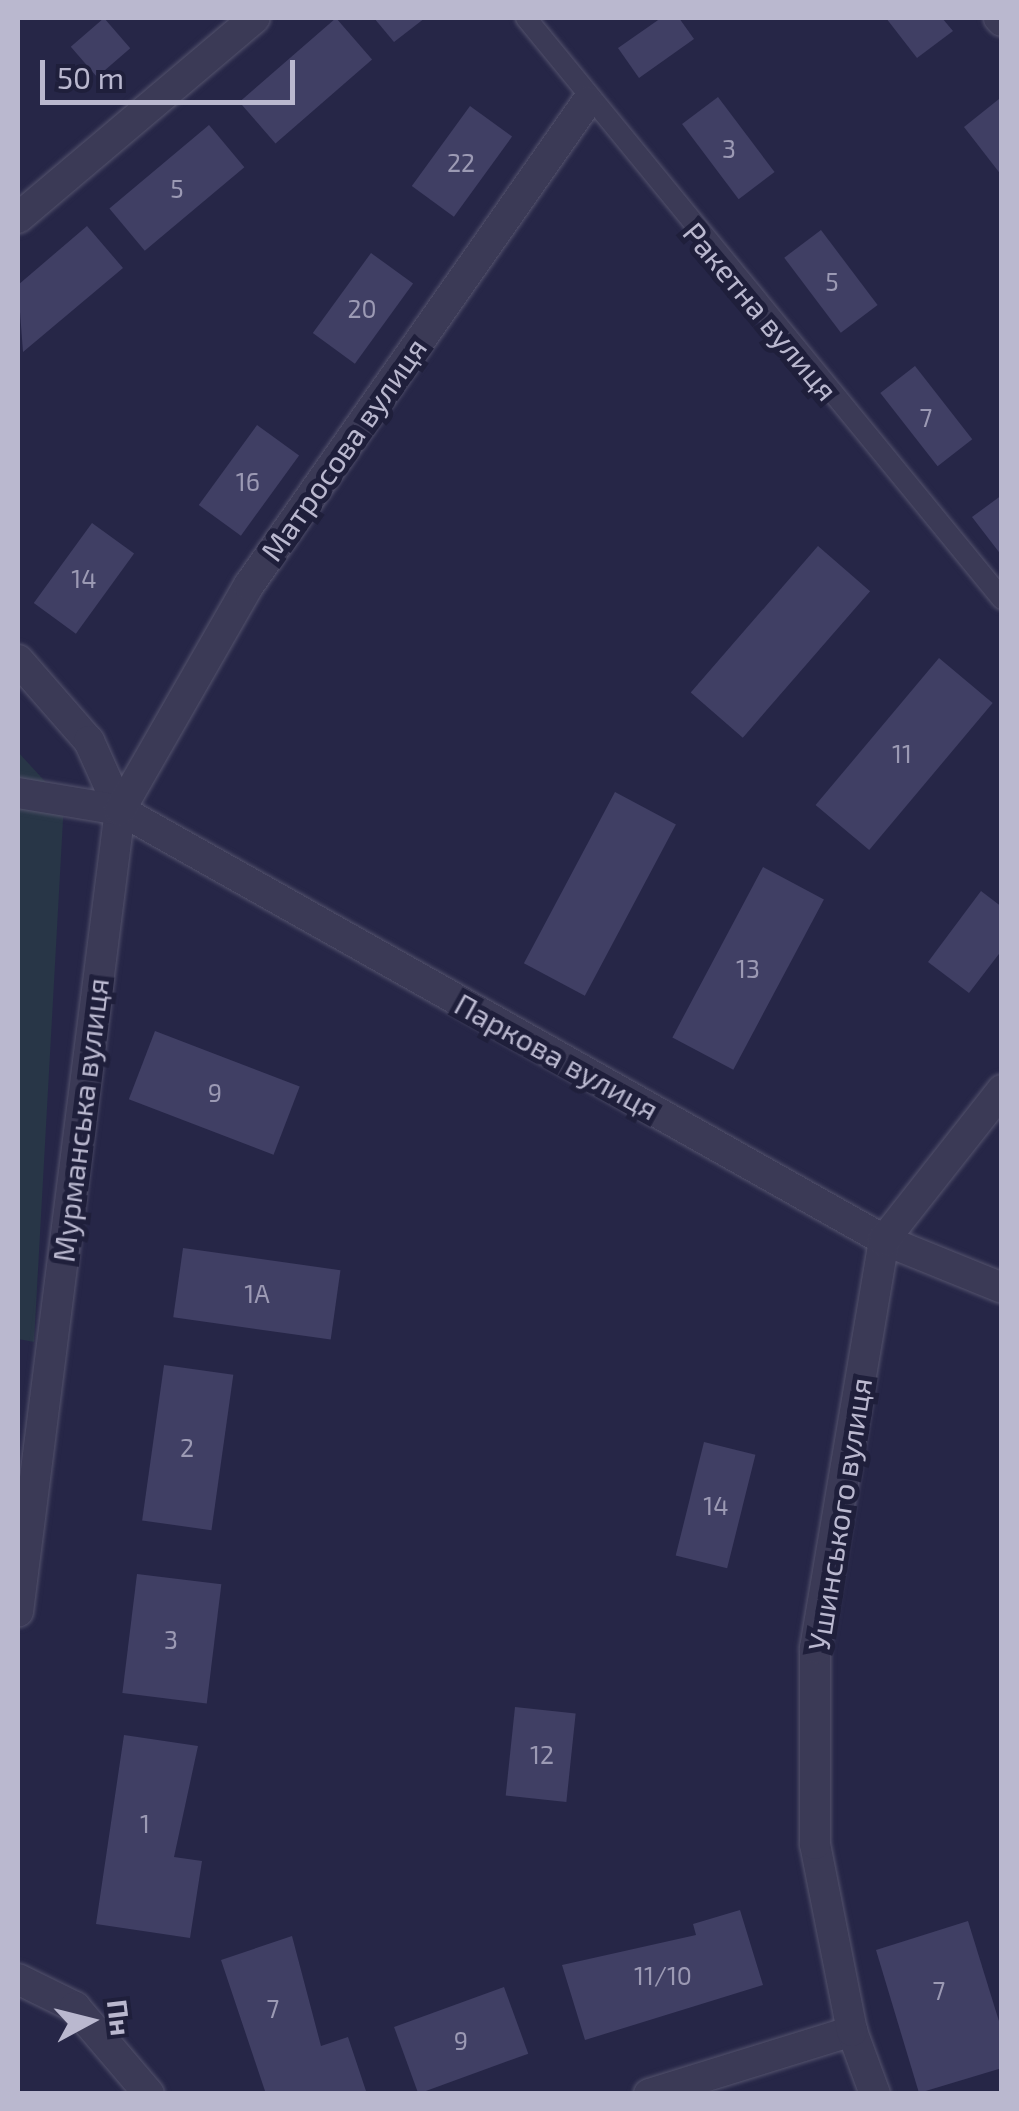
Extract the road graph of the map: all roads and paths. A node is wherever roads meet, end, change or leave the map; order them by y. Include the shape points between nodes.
1 (255, 18) edge
2 (526, 18) edge
3 (586, 102) junction
4 (18, 218) edge
5 (1002, 599) edge
6 (18, 660) edge
7 (18, 794) edge
8 (120, 810) junction
9 (1002, 1090) edge
10 (884, 1240) junction
11 (1002, 1288) edge
12 (18, 1612) edge
13 (18, 1979) edge
14 (852, 2031) junction
15 (148, 2094) edge
16 (649, 2094) edge
17 (875, 2094) edge

1 - 4 street
2 - 3 lane, Ракетна вулиця
3 - 5 lane, Ракетна вулиця
3 - 8 street, Матросова вулиця via 249,586
6 - 8 street via 89,741
7 - 8 street
8 - 10 street, Паркова вулиця
8 - 12 street, Мурманська вулиця
9 - 10 street, Ушинського вулиця
10 - 11 street, Паркова вулиця
10 - 14 street, Ушинського вулиця via 815,1648 815,1844
13 - 15 street via 75,2007
14 - 16 street
14 - 17 street, Ушинського вулиця

